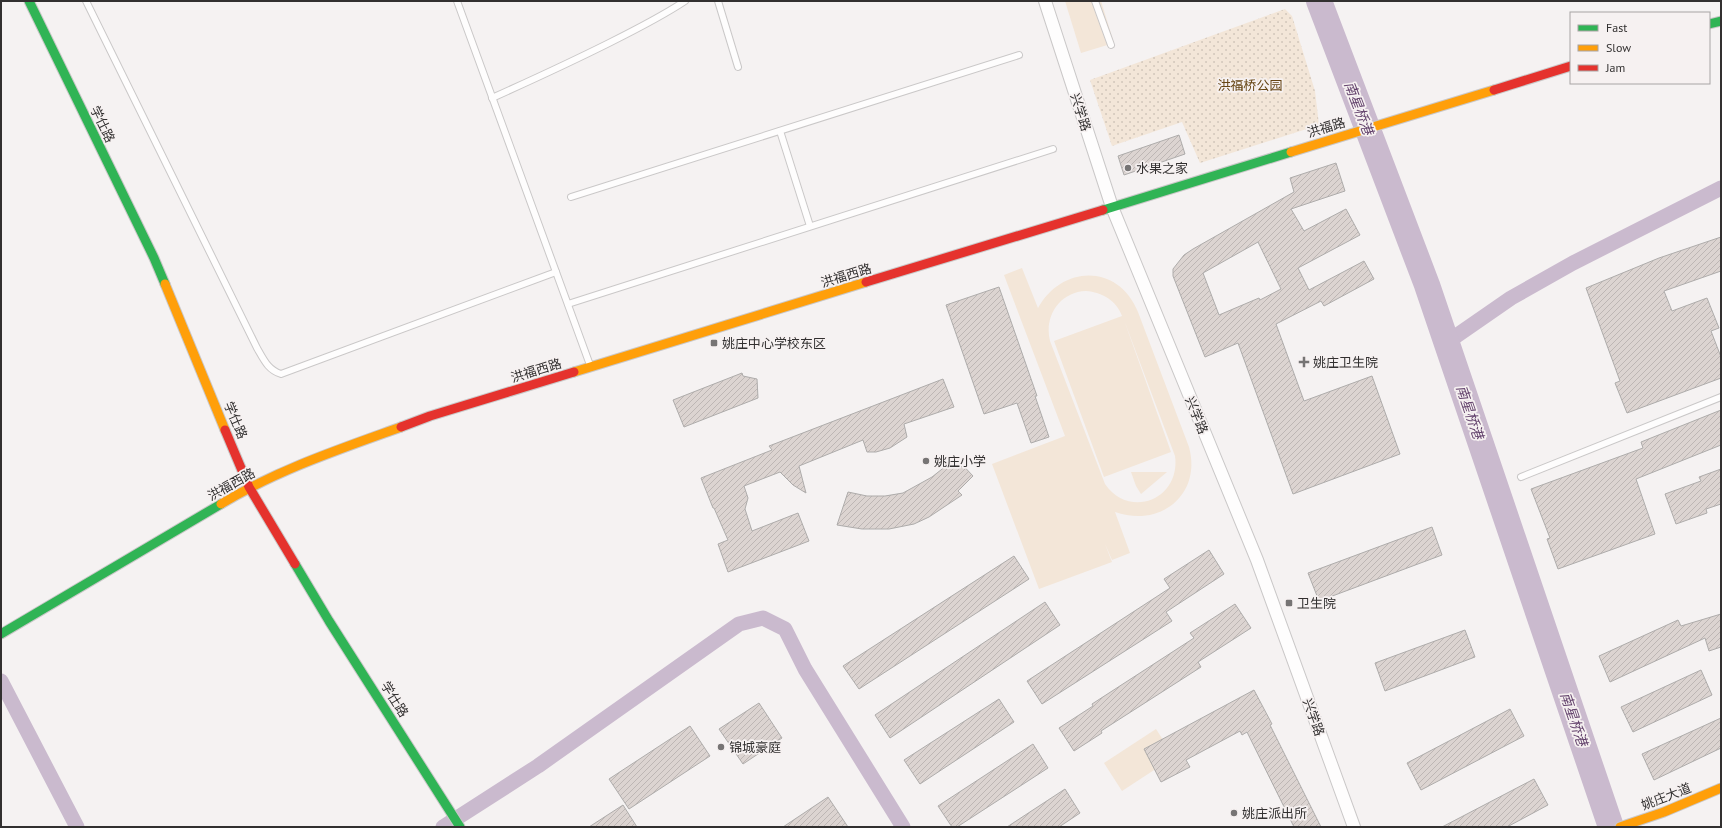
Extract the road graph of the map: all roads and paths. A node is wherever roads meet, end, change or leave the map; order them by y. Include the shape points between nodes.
1 (29, 1) edge
2 (86, 1) edge
3 (457, 1) edge
4 (685, 1) edge
5 (718, 1) edge
6 (1046, 1) edge
7 (1095, 1) edge
8 (1721, 21) edge
9 (1710, 24) edge
10 (1111, 45) dead end
11 (1019, 55) dead end
12 (1570, 66) edge
13 (738, 67) dead end
14 (492, 98) junction
15 (780, 131) junction
16 (1053, 149) dead end
17 (571, 197) dead end
18 (1112, 207) junction
19 (810, 226) junction
20 (556, 272) junction
21 (568, 304) junction
22 (591, 367) junction
23 (1721, 397) edge
24 (1521, 477) dead end
25 (249, 487) junction
26 (1, 634) edge
27 (1721, 788) edge
28 (460, 827) edge
29 (1354, 827) edge
30 (1620, 827) edge

1 - 25 street, 学仕路 via 154,258
2 - 20 lane via 257,348 266,365 274,371 281,374
3 - 14 lane
4 - 14 lane via 621,37
5 - 13 lane
6 - 18 street, 兴学路
7 - 10 lane
8 - 9 street
11 - 15 lane
12 - 18 street, 洪福路
14 - 20 lane
15 - 17 lane
15 - 19 lane
16 - 19 lane
18 - 22 street, 洪福西路
18 - 29 street, 兴学路 via 1257,560
19 - 21 lane
20 - 21 lane
21 - 22 lane
22 - 25 street, 洪福西路 via 430,416 317,458
23 - 24 lane
25 - 26 street, 洪福西路
25 - 28 street, 学仕路 via 329,620
27 - 30 street, 姚庄大道

